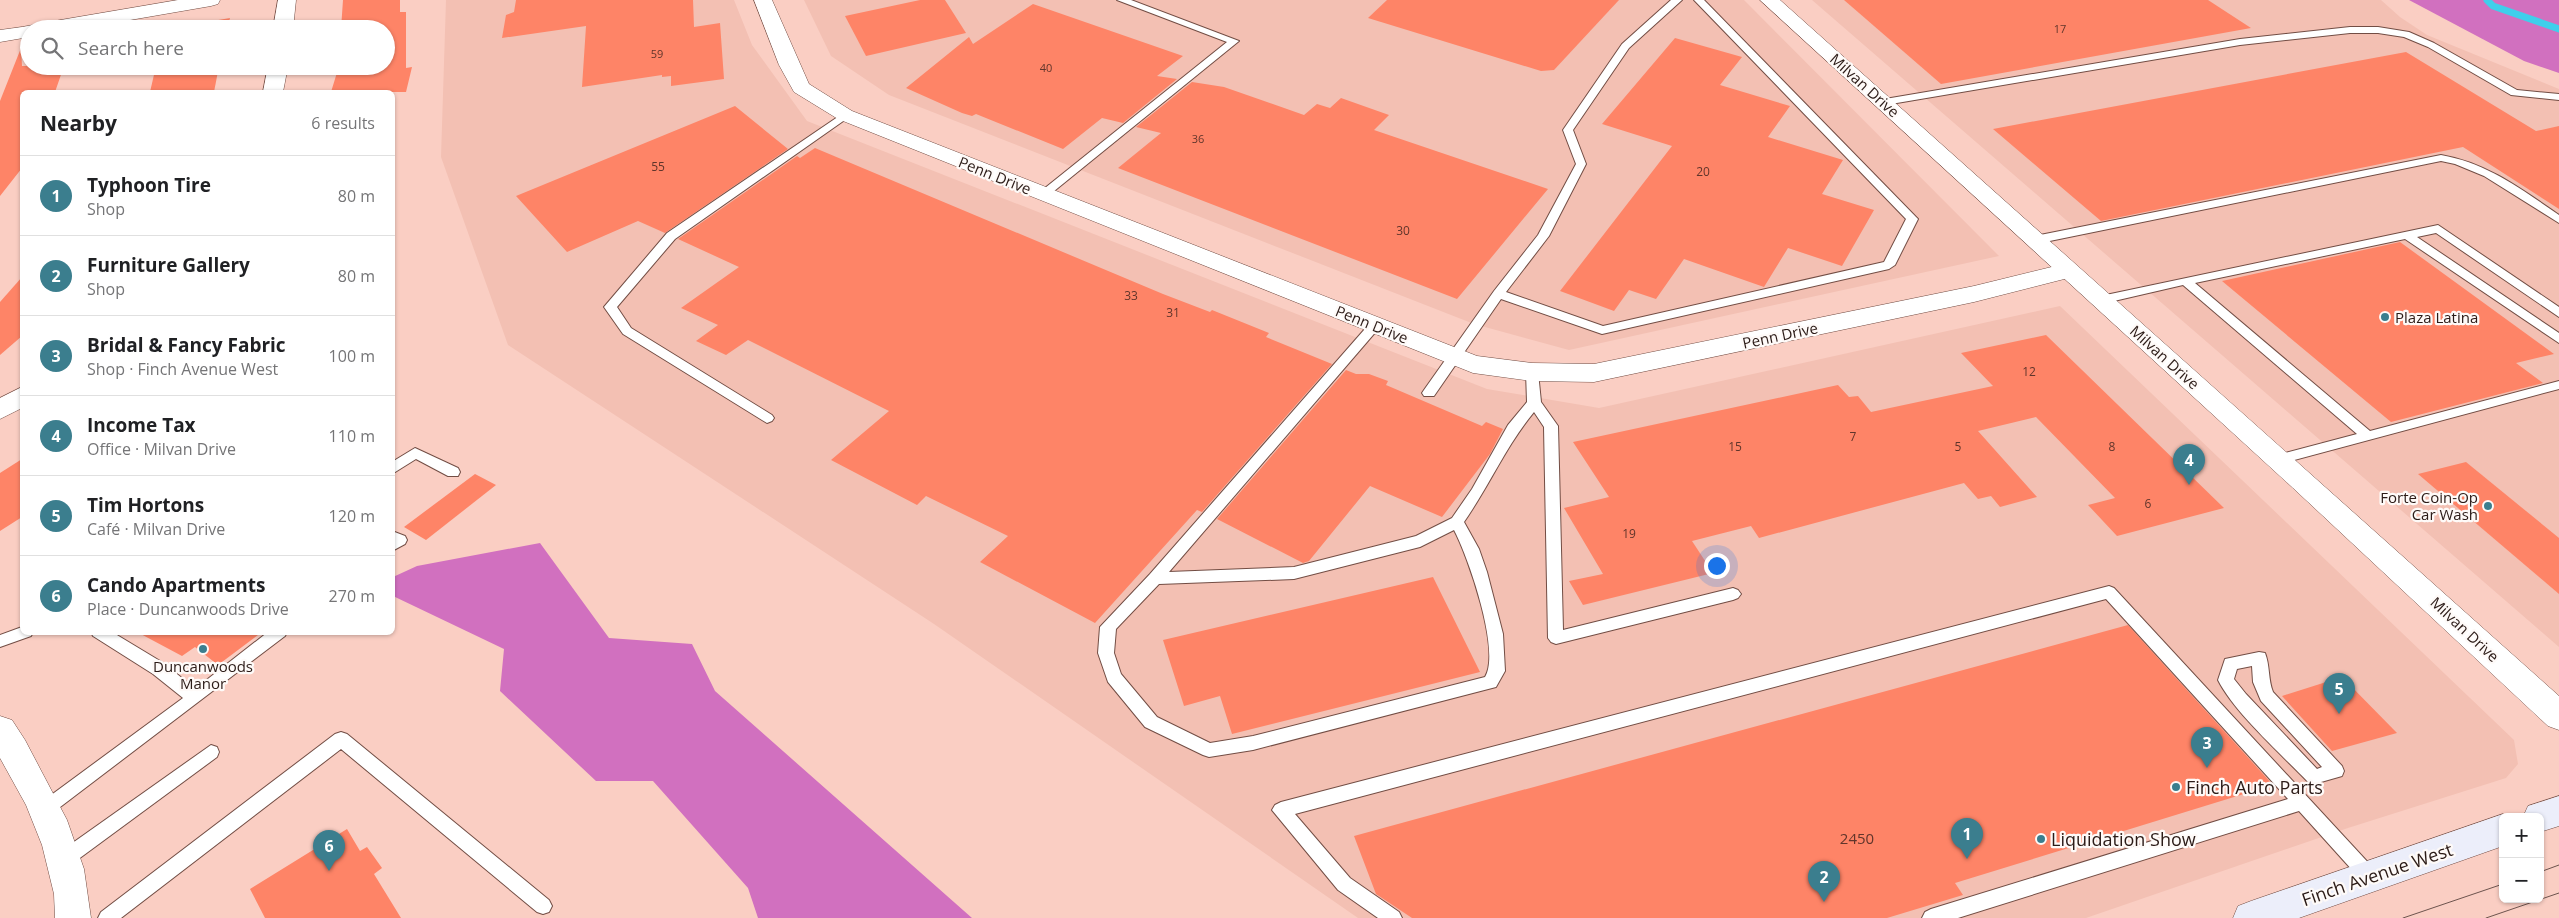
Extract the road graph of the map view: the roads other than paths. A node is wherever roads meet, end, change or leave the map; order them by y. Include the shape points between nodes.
1 (211, 0) edge
2 (287, 0) edge
3 (763, 0) edge
4 (1122, 0) edge
5 (1677, 0) edge
6 (1699, 0) edge
7 (1769, 0) edge
8 (95, 20) edge
9 (284, 20) edge
10 (20, 33) edge
11 (0, 36) edge
12 (276, 75) edge
13 (273, 90) edge
14 (2559, 97) edge
15 (1885, 102) junction
16 (845, 115) junction
17 (1044, 194) junction
18 (2559, 220) edge
19 (2407, 235) junction
20 (2035, 240) junction
21 (2068, 271) junction
22 (2185, 281) junction
23 (1498, 294) junction
24 (2101, 300) junction
25 (2559, 314) edge
26 (1375, 325) junction
27 (2559, 340) edge
28 (1456, 357) junction
29 (1532, 372) junction
30 (2559, 385) edge
31 (1429, 393) dead end
32 (20, 397) edge
33 (1534, 403) junction
34 (0, 410) edge
35 (767, 418) dead end
36 (2368, 436) junction
37 (2279, 459) junction
38 (395, 467) edge
39 (453, 472) dead end
40 (1457, 522) junction
41 (1155, 578) junction
42 (1733, 594) dead end
43 (20, 634) edge
44 (103, 635) edge
45 (276, 635) edge
46 (0, 641) edge
47 (194, 698) junction
48 (2559, 716) edge
49 (0, 730) edge
50 (211, 752) dead end
51 (2336, 771) joint
52 (2300, 803) junction
53 (45, 809) junction
54 (2559, 811) edge
55 (2544, 816) edge
56 (2499, 831) edge
57 (63, 860) junction
58 (2369, 876) junction
59 (543, 906) dead end
60 (73, 918) edge
61 (107, 918) edge
62 (1393, 918) edge
63 (1930, 918) edge
64 (2250, 918) edge

1 - 8 street
2 - 9 street
3 - 16 street, Penn Drive via 801,88
4 - 17 lane via 1234,41
5 - 23 lane via 1625,46 1568,130 1581,164 1543,236
6 - 23 lane via 1912,219 1889,265 1602,330
7 - 15 street, Milvan Drive
10 - 11 street
12 - 13 street
14 - 15 lane via 2515,94 2406,34 2350,30 2240,42
15 - 20 street, Milvan Drive
16 - 17 street, Penn Drive
16 - 35 lane via 671,236 610,307 627,331
17 - 26 street, Penn Drive
18 - 20 lane via 2476,167 2459,160 2441,158
19 - 22 lane
19 - 25 lane via 2438,229
19 - 27 lane
20 - 21 street, Milvan Drive
21 - 24 street, Milvan Drive
21 - 29 street, Penn Drive via 1637,366 1594,373
22 - 24 lane
22 - 36 lane
23 - 28 lane
24 - 37 street, Milvan Drive
26 - 28 street, Penn Drive
26 - 41 lane
28 - 29 street, Penn Drive via 1473,364
28 - 31 lane
29 - 33 lane
30 - 36 lane
32 - 34 street
33 - 40 lane via 1513,428
33 - 42 lane via 1551,426 1556,638
36 - 37 lane
37 - 48 street, Milvan Drive
38 - 39 lane via 415,453
40 - 41 lane via 1420,541 1294,573
40 - 41 lane via 1480,572 1495,634 1497,671 1490,682 1253,743 1209,750 1151,722 1114,677 1106,653 1108,627
43 - 46 lane
44 - 47 lane via 159,669
45 - 47 lane
47 - 53 lane
49 - 53 street
50 - 57 lane
51 - 51 lane via 2314,777 2226,680 2231,664 2259,658 2261,682 2267,696
52 - 58 lane
52 - 62 lane via 2109,592 1281,810 1344,884
52 - 63 lane
53 - 57 street
54 - 55 main road
56 - 58 main road, Finch Avenue West
57 - 60 street
58 - 64 main road, Finch Avenue West
59 - 61 lane via 340,739

